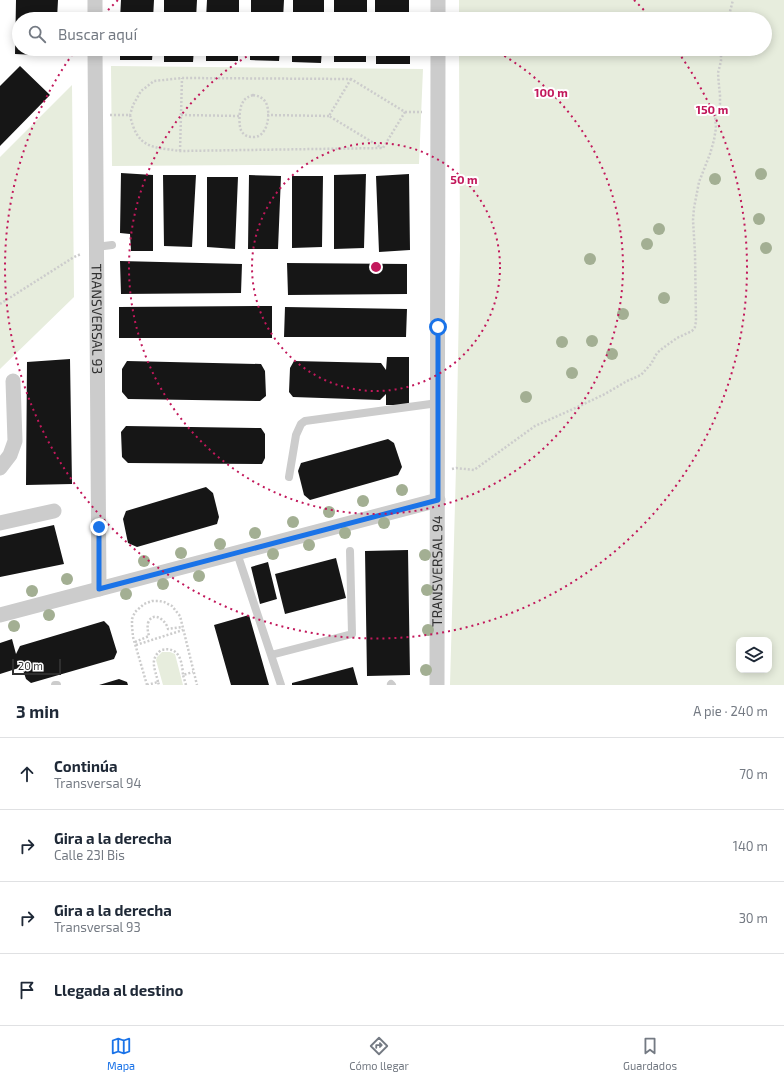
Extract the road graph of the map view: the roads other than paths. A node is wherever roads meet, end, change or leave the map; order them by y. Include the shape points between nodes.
1 (95, 0) edge
2 (438, 0) edge
3 (95, 12) edge
4 (438, 12) edge
5 (95, 56) edge
6 (438, 56) edge
7 (112, 245) dead end
8 (96, 247) junction
9 (13, 381) dead end
10 (438, 403) junction
11 (0, 468) edge
12 (289, 477) dead end
13 (438, 500) junction
14 (54, 511) dead end
15 (0, 523) edge
16 (350, 551) dead end
17 (237, 553) junction
18 (99, 589) junction
19 (0, 615) edge
20 (272, 655) junction
21 (281, 685) edge
22 (437, 685) edge

1 - 3 street
2 - 4 street
5 - 8 street, TRANSVERSAL 93
6 - 10 street, TRANSVERSAL 94
7 - 8 lane
8 - 18 street, TRANSVERSAL 93
9 - 11 street via 15,441
10 - 12 lane via 305,421 296,435
10 - 13 street, TRANSVERSAL 94
13 - 17 street
13 - 22 street, TRANSVERSAL 94
14 - 15 street
16 - 20 lane via 352,634
17 - 18 street
17 - 20 lane
18 - 19 street
20 - 21 lane

